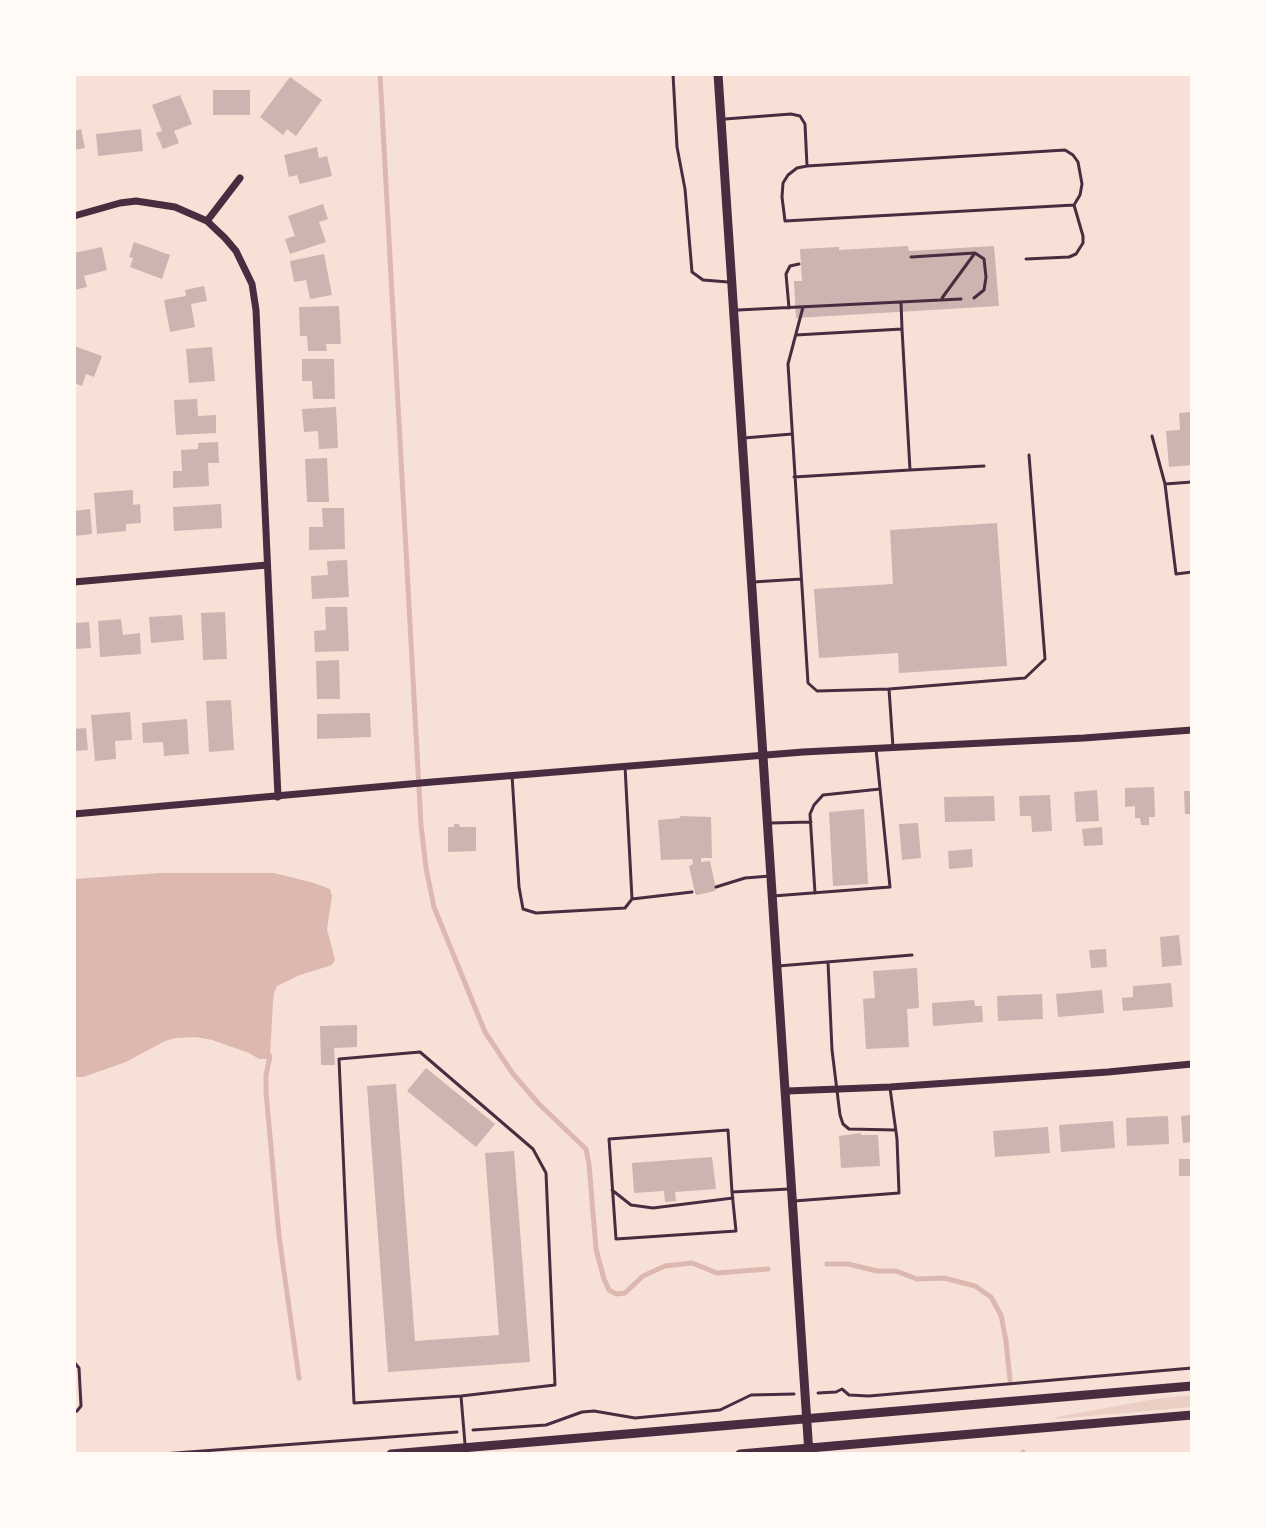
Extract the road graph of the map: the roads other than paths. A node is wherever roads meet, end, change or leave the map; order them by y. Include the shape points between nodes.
1 (673, 74) edge
2 (718, 74) edge
3 (721, 119) junction
4 (807, 166) junction
5 (240, 178) dead end
6 (1074, 205) junction
7 (74, 216) edge
8 (207, 221) junction
9 (975, 253) junction
10 (911, 257) dead end
11 (1026, 259) dead end
12 (799, 264) dead end
13 (732, 283) junction
14 (974, 298) dead end
15 (961, 299) dead end
16 (941, 300) junction
17 (901, 302) junction
18 (803, 307) junction
19 (789, 308) junction
20 (734, 310) junction
21 (902, 329) junction
22 (796, 335) junction
23 (792, 434) junction
24 (1152, 436) dead end
25 (742, 438) junction
26 (1029, 455) dead end
27 (984, 466) dead end
28 (910, 470) junction
29 (794, 477) junction
30 (1192, 482) edge
31 (1165, 484) junction
32 (267, 565) junction
33 (1192, 572) edge
34 (801, 579) junction
35 (74, 582) edge
36 (751, 582) junction
37 (889, 689) junction
38 (1192, 730) edge
39 (893, 747) junction
40 (875, 748) junction
41 (763, 755) junction
42 (625, 766) junction
43 (512, 775) junction
44 (880, 789) junction
45 (278, 797) junction
46 (74, 814) edge
47 (811, 822) junction
48 (768, 824) junction
49 (771, 876) junction
50 (716, 887) dead end
51 (692, 892) dead end
52 (815, 893) junction
53 (773, 896) junction
54 (632, 899) junction
55 (912, 955) dead end
56 (828, 962) junction
57 (778, 966) junction
58 (1192, 1064) edge
59 (890, 1087) junction
60 (838, 1089) junction
61 (787, 1091) junction
62 (895, 1130) junction
63 (793, 1189) junction
64 (612, 1190) junction
65 (732, 1192) junction
66 (733, 1198) junction
67 (794, 1201) junction
68 (74, 1362) edge
69 (1192, 1386) edge
70 (461, 1396) junction
71 (74, 1412) edge
72 (1192, 1415) edge
73 (807, 1420) junction
74 (466, 1448) junction
75 (809, 1452) edge
76 (391, 1454) edge
77 (740, 1454) edge

1 - 13 lane via 692,272 703,280
2 - 3 main road
3 - 4 lane via 800,116
3 - 13 main road
4 - 6 lane via 1065,150 1081,173
4 - 6 lane via 797,168 783,183 785,221
5 - 8 street
6 - 11 lane via 1083,236 1076,254
7 - 8 street via 136,201 175,207
8 - 32 street via 236,251 252,284
9 - 10 lane
9 - 14 lane via 984,259 986,277 984,290
9 - 16 lane
12 - 19 lane via 786,274
13 - 20 main road
15 - 16 lane
16 - 17 lane
17 - 18 lane
17 - 21 lane
18 - 19 lane
18 - 22 lane
19 - 20 lane
20 - 25 main road
21 - 22 lane
21 - 28 lane
22 - 23 lane via 788,364
23 - 25 lane
23 - 29 lane
24 - 31 lane
25 - 36 main road
26 - 37 lane via 1045,659 1025,678
27 - 28 lane
28 - 29 lane
29 - 34 lane
30 - 31 lane
31 - 33 lane via 1176,574
32 - 35 street
32 - 45 street
34 - 36 lane
34 - 37 lane via 808,683 817,691
36 - 41 main road
37 - 39 lane
38 - 39 street
39 - 40 street
40 - 41 street
40 - 44 lane
41 - 42 street
41 - 48 main road
42 - 43 street
42 - 54 lane
43 - 45 street
43 - 54 lane via 523,909 536,913 625,908
44 - 47 lane via 823,795 814,805
44 - 52 lane via 890,887
45 - 46 street
47 - 48 lane
47 - 52 lane
48 - 49 main road
49 - 50 lane
49 - 53 main road
51 - 54 lane
52 - 53 lane
53 - 57 main road
55 - 56 lane
56 - 57 lane
56 - 60 lane
57 - 61 main road
58 - 59 street
59 - 60 street
59 - 62 lane
60 - 61 street
60 - 62 lane via 840,1115 849,1129
61 - 63 main road
62 - 67 lane via 899,1193
63 - 65 lane
63 - 67 main road
64 - 65 lane via 609,1139 728,1130
64 - 66 lane via 631,1205 653,1208
64 - 66 lane via 616,1239 736,1231
65 - 66 lane
67 - 73 main road
68 - 71 lane via 81,1406
69 - 73 main road
70 - 70 lane via 354,1403 339,1059 420,1052 533,1149 546,1173 555,1385
70 - 74 lane
72 - 75 main road
73 - 74 main road
73 - 75 main road
74 - 76 main road
75 - 77 main road

